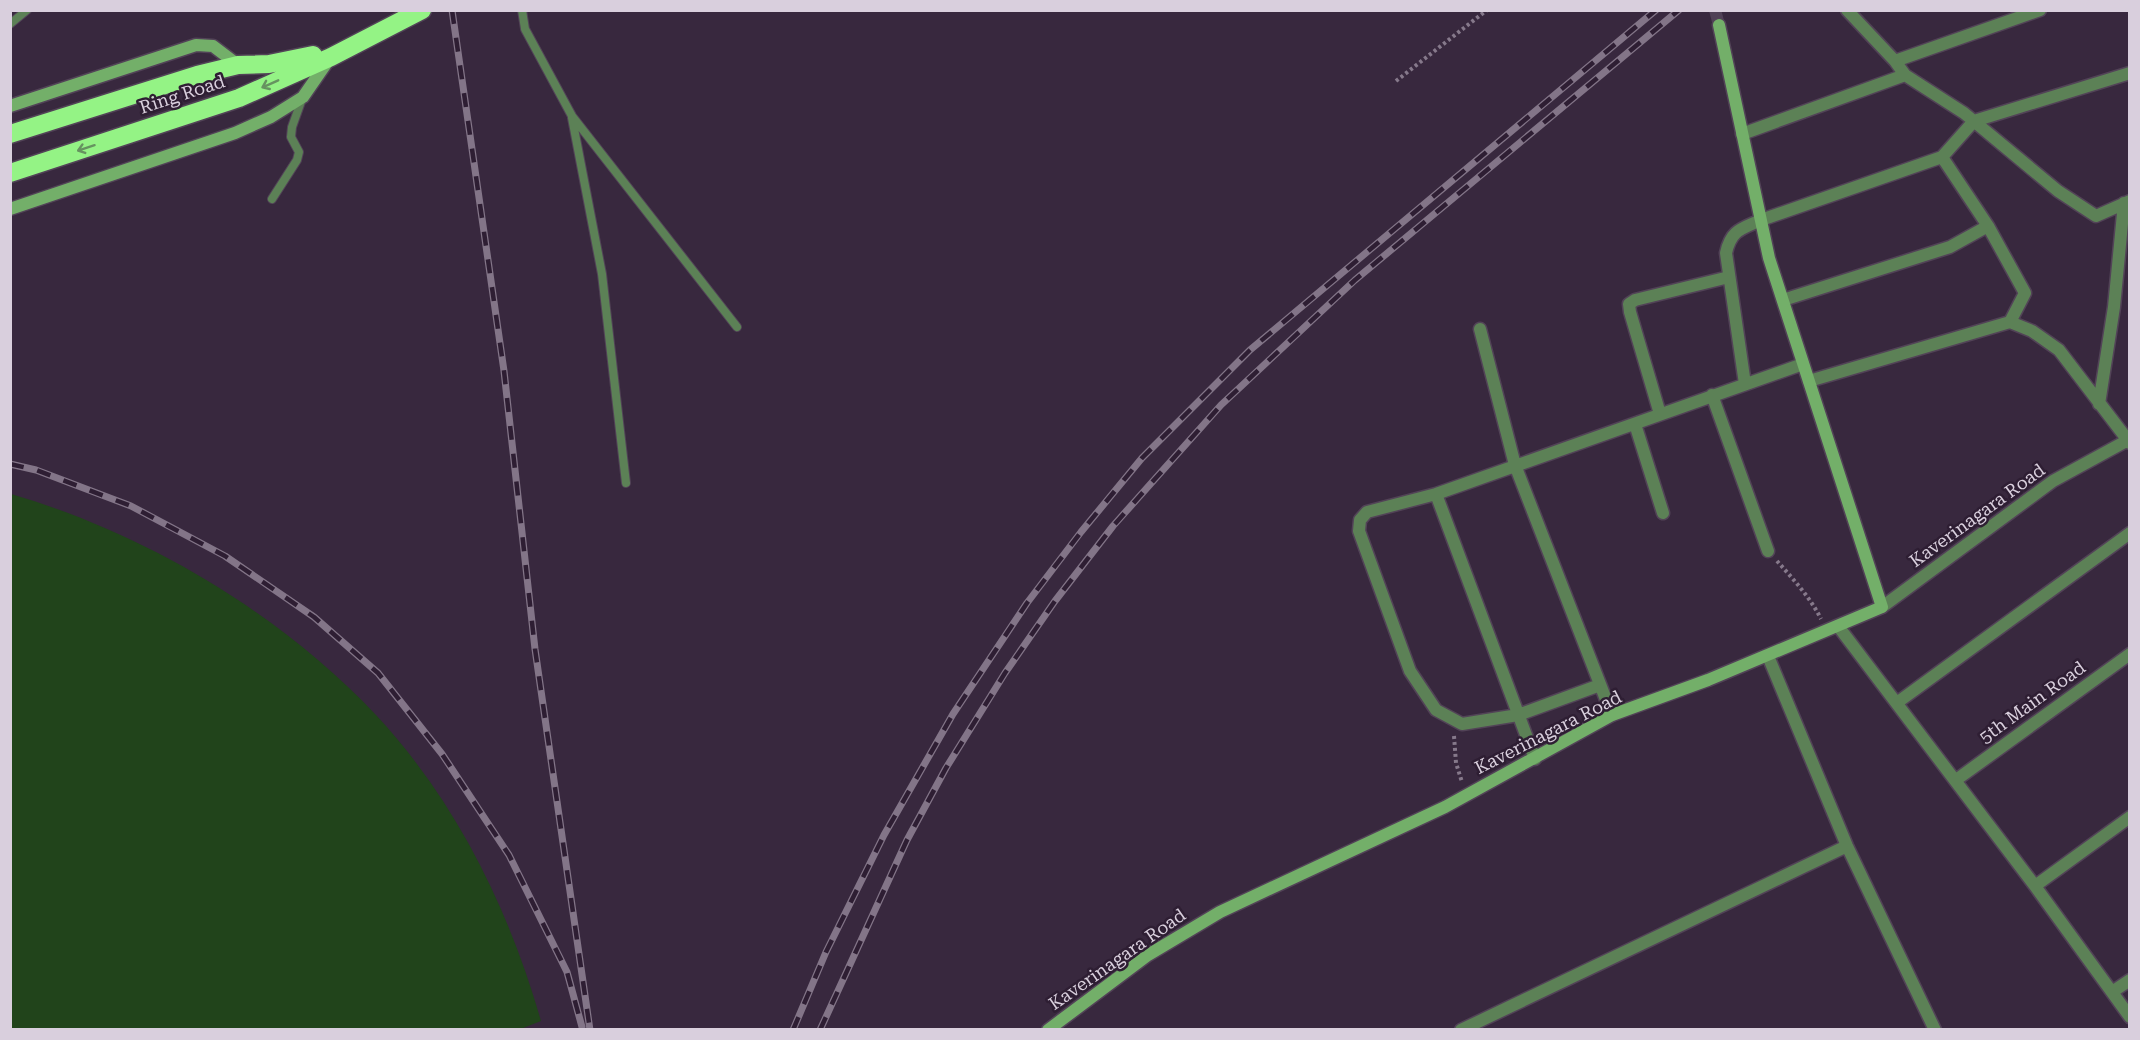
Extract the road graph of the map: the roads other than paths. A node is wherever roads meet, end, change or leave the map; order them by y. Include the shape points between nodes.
1 (27, 10) edge
2 (422, 10) edge
3 (522, 10) edge
4 (1846, 10) edge
5 (2040, 10) edge
6 (10, 24) edge
7 (1719, 25) tunnel mouth
8 (361, 41) junction
9 (331, 57) junction
10 (1895, 61) junction
11 (238, 65) junction
12 (2130, 73) edge
13 (1905, 75) junction
14 (303, 97) junction
15 (10, 106) edge
16 (572, 116) junction
17 (1974, 122) junction
18 (10, 134) edge
19 (1742, 134) junction
20 (1942, 157) junction
21 (10, 174) edge
22 (272, 199) dead end
23 (2127, 202) edge
24 (10, 209) edge
25 (1761, 219) junction
26 (1988, 226) junction
27 (1730, 277) junction
28 (1783, 300) junction
29 (2010, 322) junction
30 (737, 327) dead end
31 (1480, 330) dead end
32 (1803, 364) junction
33 (1809, 381) junction
34 (1745, 384) junction
35 (1712, 394) junction
36 (2099, 404) junction
37 (1660, 414) junction
38 (1635, 424) junction
39 (2129, 440) edge
40 (1515, 465) junction
41 (626, 483) dead end
42 (1436, 494) junction
43 (1663, 513) dead end
44 (2130, 533) edge
45 (1768, 551) road end
46 (1882, 607) junction
47 (1832, 629) junction
48 (2130, 654) edge
49 (1768, 656) junction
50 (1600, 685) junction
51 (1898, 702) junction
52 (1518, 715) junction
53 (1612, 715) junction
54 (1535, 759) junction
55 (1956, 780) junction
56 (2130, 817) edge
57 (1847, 846) junction
58 (2035, 886) junction
59 (2130, 980) edge
60 (2112, 992) junction
61 (2130, 1017) edge
62 (1047, 1029) edge
63 (1461, 1029) edge
64 (1935, 1029) edge

1 - 6 lane
2 - 8 highway, Ring Road
3 - 16 lane via 525,29
4 - 10 street
5 - 10 street
7 - 19 street
8 - 9 highway, Ring Road
8 - 11 highway, Ring Road via 298,60
9 - 14 street
9 -> 21 highway, Ring Road via 238,98
10 - 13 street
11 - 15 street via 213,46 196,45
11 - 18 highway, Ring Road
12 - 17 street
13 - 17 street
13 - 19 street
14 - 22 lane via 291,137 299,152 297,160
14 - 24 street via 235,133
16 - 30 lane
16 - 41 lane via 602,274
17 - 20 street
17 - 23 street via 2058,191 2096,216
19 - 25 street
20 - 25 street
20 - 26 street
23 - 36 street
25 - 27 street via 1736,231 1729,240 1726,253
25 - 28 street
26 - 28 street via 1950,247
26 - 29 street via 2025,293
27 - 34 street
27 - 37 street via 1629,304
28 - 32 street
29 - 33 street
29 - 36 street via 2060,350
31 - 40 street
32 - 33 street
32 - 34 street
33 - 46 street
34 - 35 street
35 - 37 street
35 - 45 street
36 - 39 street
37 - 38 street
38 - 40 street
38 - 43 street
39 - 46 street, Kaverinagara Road via 2053,481
40 - 42 street
40 - 50 street
42 - 52 street
42 - 52 street via 1367,512 1360,519 1359,531 1410,671 1436,710 1462,724
44 - 51 street
46 - 47 street, Kaverinagara Road
47 - 49 street, Kaverinagara Road
47 - 51 street
48 - 55 street, 5th Main Road
49 - 53 street, Kaverinagara Road
49 - 57 street
50 - 52 street
50 - 53 street
51 - 55 street
52 - 54 street
53 - 54 street, Kaverinagara Road
54 - 62 street, Kaverinagara Road via 1444,807 1220,912 1148,955
55 - 58 street
56 - 58 street
57 - 63 street
57 - 64 street
58 - 60 street
59 - 60 street
60 - 61 street

